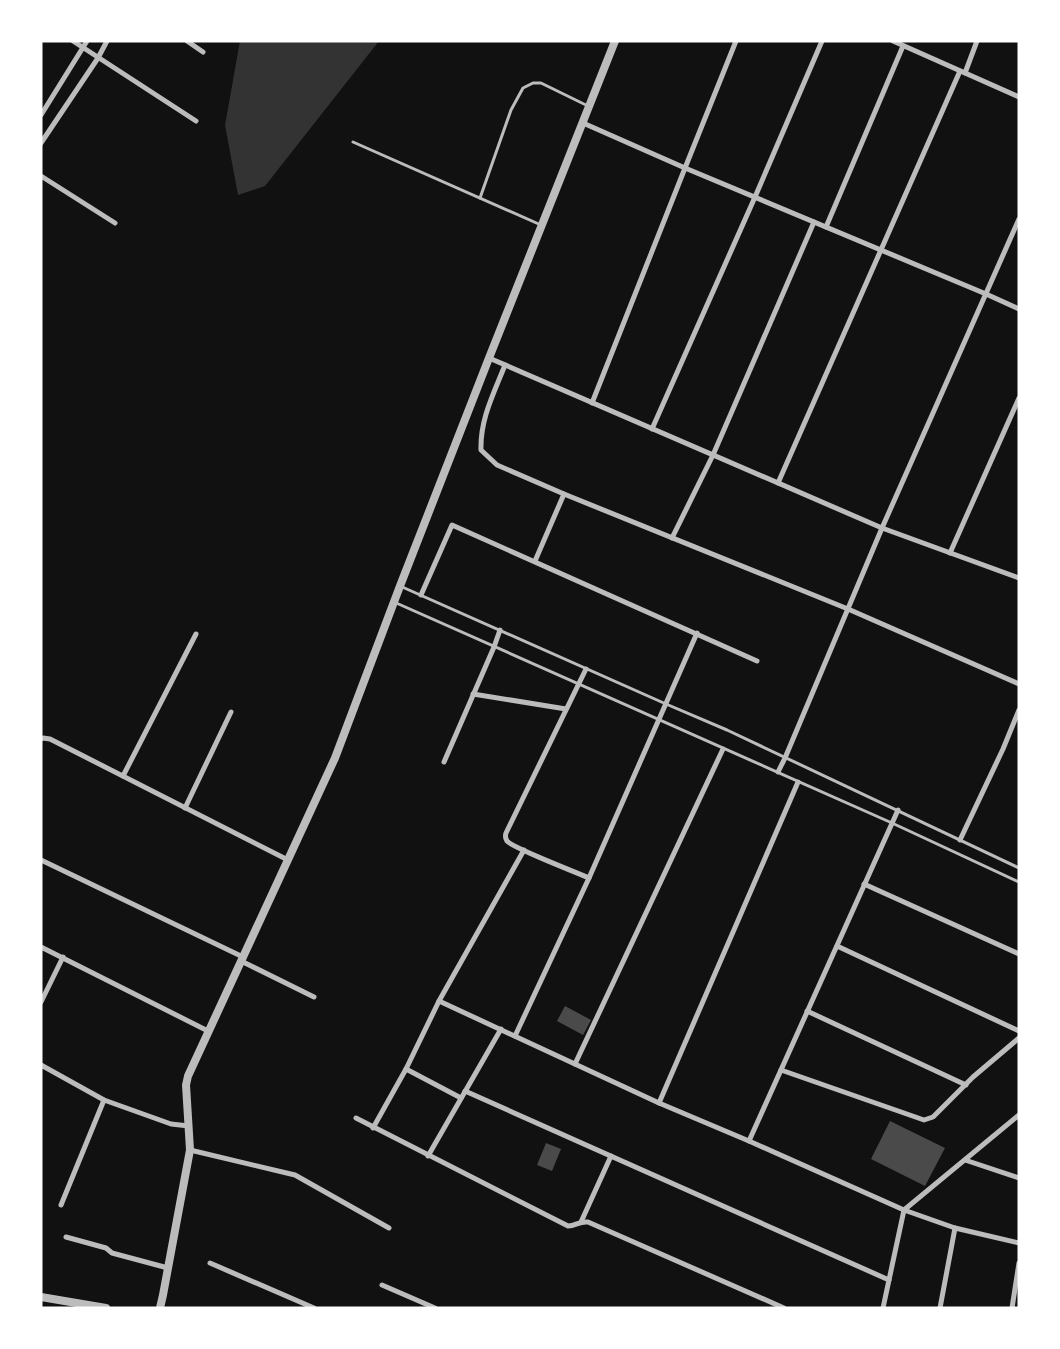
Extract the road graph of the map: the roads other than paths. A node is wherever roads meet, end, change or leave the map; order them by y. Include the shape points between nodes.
1 (73, 41) edge
2 (87, 41) edge
3 (107, 41) edge
4 (187, 41) edge
5 (615, 41) edge
6 (736, 41) edge
7 (822, 41) edge
8 (892, 41) edge
9 (977, 41) edge
10 (903, 46) junction
11 (83, 48) junction
12 (202, 52) dead end
13 (98, 58) junction
14 (963, 72) junction
15 (1019, 97) edge
16 (589, 107) junction
17 (41, 115) edge
18 (196, 121) dead end
19 (583, 123) junction
20 (353, 142) dead end
21 (41, 143) edge
22 (685, 168) junction
23 (41, 176) edge
24 (755, 197) junction
25 (480, 198) junction
26 (1019, 219) edge
27 (814, 222) junction
28 (115, 223) dead end
29 (542, 225) junction
30 (826, 227) junction
31 (880, 250) junction
32 (986, 294) junction
33 (1019, 310) edge
34 (489, 358) junction
35 (505, 365) junction
36 (1019, 398) edge
37 (592, 403) junction
38 (652, 429) junction
39 (713, 456) junction
40 (778, 483) junction
41 (564, 494) junction
42 (882, 528) junction
43 (672, 538) junction
44 (950, 553) junction
45 (535, 561) junction
46 (1019, 569) edge
47 (1017, 577) edge
48 (400, 586) junction
49 (421, 595) junction
50 (394, 602) junction
51 (848, 609) junction
52 (500, 630) junction
53 (697, 633) junction
54 (196, 634) dead end
55 (494, 647) junction
56 (757, 660) dead end
57 (586, 669) junction
58 (578, 684) junction
59 (1019, 684) edge
60 (473, 694) junction
61 (666, 704) junction
62 (566, 709) junction
63 (1019, 710) edge
64 (231, 712) dead end
65 (659, 721) junction
66 (41, 739) edge
67 (723, 749) junction
68 (785, 758) junction
69 (444, 762) dead end
70 (778, 772) junction
71 (124, 776) junction
72 (798, 782) junction
73 (186, 808) junction
74 (898, 810) junction
75 (892, 823) junction
76 (960, 840) junction
77 (524, 850) junction
78 (41, 860) edge
79 (288, 860) junction
80 (1019, 868) edge
81 (589, 878) junction
82 (1019, 882) edge
83 (864, 884) junction
84 (836, 946) junction
85 (41, 947) edge
86 (1019, 954) edge
87 (63, 958) junction
88 (242, 959) junction
89 (314, 997) dead end
90 (439, 1001) junction
91 (41, 1002) edge
92 (807, 1011) junction
93 (501, 1029) junction
94 (208, 1031) junction
95 (1019, 1031) edge
96 (515, 1036) junction
97 (1019, 1038) edge
98 (575, 1064) junction
99 (41, 1065) edge
100 (406, 1069) junction
101 (781, 1070) junction
102 (966, 1085) junction
103 (465, 1091) junction
104 (461, 1098) junction
105 (104, 1100) junction
106 (659, 1103) junction
107 (1019, 1115) edge
108 (356, 1118) dead end
109 (189, 1126) junction
110 (373, 1128) junction
111 (749, 1141) junction
112 (190, 1150) junction
113 (428, 1156) junction
114 (611, 1156) junction
115 (965, 1160) junction
116 (1019, 1178) edge
117 (61, 1205) dead end
118 (904, 1210) junction
119 (581, 1222) junction
120 (389, 1228) dead end
121 (955, 1228) junction
122 (66, 1237) dead end
123 (1019, 1244) edge
124 (210, 1263) dead end
125 (1019, 1263) edge
126 (168, 1268) junction
127 (889, 1280) junction
128 (382, 1285) dead end
129 (41, 1297) edge
130 (106, 1308) edge
131 (160, 1308) edge
132 (314, 1308) edge
133 (435, 1308) edge
134 (784, 1308) edge
135 (883, 1308) edge
136 (940, 1308) edge
137 (1012, 1308) edge

1 - 11 street
2 - 11 street
3 - 13 street
4 - 12 street
5 - 16 street
6 - 22 street
7 - 24 street
8 - 10 street
9 - 14 street
10 - 14 street
10 - 30 street
11 - 13 street
11 - 17 street
13 - 18 street
13 - 21 street
14 - 15 street
14 - 31 street
16 - 19 street
16 - 25 lane via 542,83 523,88 511,110
19 - 22 street
19 - 29 street
20 - 25 lane
22 - 24 street
22 - 37 street
23 - 28 street
24 - 27 street
24 - 38 street
25 - 29 lane
26 - 32 street
27 - 30 street
27 - 39 street
29 - 34 street
30 - 31 street
31 - 32 street
31 - 40 street
32 - 33 street
32 - 42 street
34 - 35 street
34 - 48 street
35 - 37 street
35 - 41 street via 486,414 481,450 497,465
36 - 44 street
37 - 38 street
38 - 39 street
39 - 40 street
39 - 43 street
40 - 42 street
41 - 43 street
41 - 45 street
42 - 44 street
42 - 51 street
43 - 51 street
44 - 47 street
45 - 49 street via 452,525
45 - 53 street
46 - 47 street
48 - 49 lane
48 - 50 street
49 - 52 lane
50 - 55 lane
50 - 79 street via 335,758
51 - 59 street
51 - 68 street
52 - 55 street
52 - 57 lane
53 - 56 street
53 - 61 street
54 - 71 street
55 - 58 lane
55 - 60 street
57 - 58 street
57 - 61 lane
58 - 62 street
58 - 65 lane
60 - 62 street
60 - 69 street
61 - 65 street
61 - 68 lane
62 - 77 street via 506,833 507,842
63 - 76 street
64 - 73 street
65 - 67 lane
65 - 81 street
66 - 71 street via 50,739
67 - 70 lane
67 - 98 street
68 - 70 street
68 - 74 lane
70 - 72 lane
71 - 73 street
72 - 75 lane
72 - 106 street
73 - 79 street
74 - 75 street
74 - 76 lane
75 - 82 lane
75 - 83 street
76 - 80 lane
77 - 81 street
77 - 90 street
78 - 88 street
79 - 88 street
81 - 96 street
83 - 84 street
83 - 86 street
84 - 92 street
84 - 95 street
85 - 87 street
87 - 91 street
87 - 94 street
88 - 89 street
88 - 94 street
90 - 93 street
90 - 100 street
92 - 101 street
92 - 102 street
93 - 96 street
93 - 103 street
94 - 109 street via 186,1085
96 - 98 street
97 - 102 street
98 - 106 street
99 - 105 street
100 - 104 street
100 - 110 street
101 - 102 street via 924,1120 933,1117
101 - 111 street
103 - 104 street
103 - 114 street
104 - 113 street
105 - 109 street via 171,1124
105 - 117 street
106 - 111 street
107 - 115 street
108 - 110 street
109 - 112 street
110 - 113 street
111 - 118 street
112 - 120 street via 295,1175
112 - 126 street
113 - 119 street via 568,1226
114 - 119 street
114 - 127 street
115 - 116 street
115 - 118 street
118 - 121 street
118 - 127 street
119 - 134 street via 588,1222
121 - 123 street
121 - 136 street
122 - 126 street
124 - 132 street
125 - 137 street
126 - 131 street
127 - 135 street
128 - 133 street
129 - 130 street

